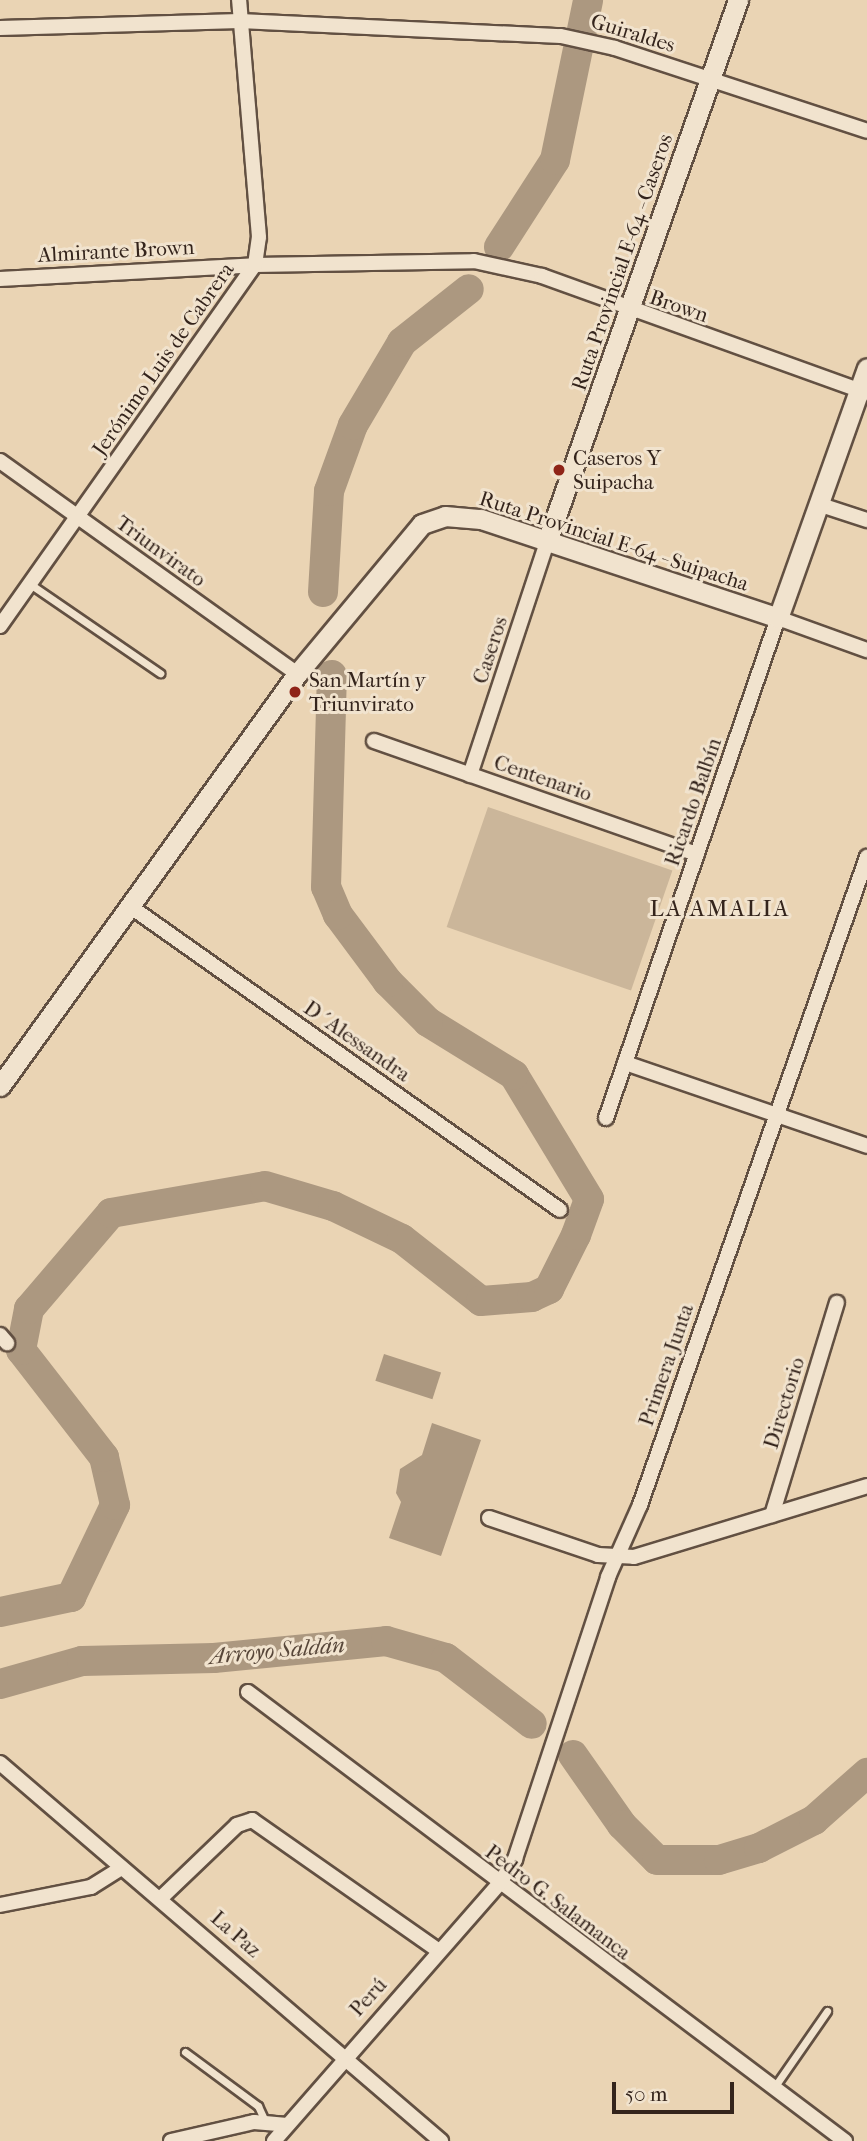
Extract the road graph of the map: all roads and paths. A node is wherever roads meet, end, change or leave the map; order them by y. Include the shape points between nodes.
1 (239, 0) edge
2 (738, 0) edge
3 (240, 21) junction
4 (0, 28) edge
5 (711, 79) junction
6 (867, 131) edge
7 (443, 259) joint
8 (255, 265) junction
9 (0, 279) edge
10 (630, 310) junction
11 (867, 369) edge
12 (863, 392) edge
13 (0, 461) edge
14 (818, 504) junction
15 (79, 517) junction
16 (867, 520) edge
17 (548, 539) junction
18 (30, 583) junction
19 (778, 618) junction
20 (0, 626) edge
21 (867, 650) edge
22 (160, 673) dead end
23 (297, 674) junction
24 (374, 741) dead end
25 (470, 775) junction
26 (697, 854) junction
27 (867, 856) edge
28 (861, 894) edge
29 (131, 906) junction
30 (625, 1063) junction
31 (0, 1086) edge
32 (775, 1115) junction
33 (606, 1118) dead end
34 (867, 1146) edge
35 (560, 1210) dead end
36 (837, 1303) dead end
37 (867, 1486) edge
38 (772, 1515) junction
39 (489, 1518) dead end
40 (615, 1558) junction
41 (248, 1692) dead end
42 (0, 1763) edge
43 (122, 1868) junction
44 (499, 1884) junction
45 (161, 1898) junction
46 (0, 1905) edge
47 (438, 1950) junction
48 (827, 2011) dead end
49 (185, 2052) dead end
50 (344, 2055) junction
51 (773, 2090) junction
52 (265, 2121) junction
53 (287, 2125) junction
54 (171, 2141) edge
55 (274, 2141) edge
56 (441, 2141) edge
57 (845, 2141) edge

1 - 3 street, Jerónimo Luis de Cabrera
2 - 5 main road, Ruta Provincial E-64 - Caseros
3 - 4 street, Guiraldes
3 - 5 street, Guiraldes via 561,36
3 - 8 street, Jerónimo Luis de Cabrera via 259,237
5 - 6 street, Guiraldes
5 - 10 main road, Ruta Provincial E-64 - Caseros
7 - 8 street, Almirante Brown
7 - 10 street, Brown via 507,266
8 - 9 street, Almirante Brown
8 - 15 street, Jerónimo Luis de Cabrera
10 - 12 street, Brown
10 - 17 main road, Ruta Provincial E-64 - Caseros
11 - 12 main road
12 - 14 main road
13 - 15 street, Triunvirato
14 - 16 street
14 - 19 main road
15 - 18 street, Jerónimo Luis de Cabrera
15 - 23 street, Triunvirato
17 - 19 main road, Ruta Provincial E-64 - Suipacha
17 - 23 main road, Ruta Provincial E-64 - Suipacha via 462,516 432,518 404,541
17 - 25 street, Caseros
18 - 20 street, Jerónimo Luis de Cabrera
18 - 22 lane
19 - 21 street
19 - 26 street, Ricardo Balbín
23 - 29 main road, Ruta Provincial E-64 - Suipacha
24 - 25 street, Centenario
25 - 26 street, Centenario
26 - 30 street, Ricardo Balbín
27 - 28 street, Primera Junta
28 - 32 street, Primera Junta
29 - 31 main road, Ruta Provincial E-64 - Suipacha
29 - 35 street, D´Alessandra
30 - 32 street
30 - 33 street, Ricardo Balbín
32 - 34 street
32 - 40 street, Primera Junta via 640,1504
36 - 38 street, Directorio
37 - 38 street
38 - 40 street via 634,1557
39 - 40 street
40 - 44 street, Primera Junta via 515,1859
41 - 44 street, Pedro G. Salamanca
42 - 43 street, La Paz
43 - 45 street, La Paz
43 - 46 street via 91,1886
44 - 47 street, Perú
44 - 51 street, Pedro G. Salamanca
45 - 47 street via 237,1825 252,1820
45 - 50 street, La Paz
47 - 50 street, Perú
48 - 51 lane
49 - 52 lane via 258,2106
50 - 53 street, Perú
50 - 56 street, La Paz
51 - 57 street, Pedro G. Salamanca
52 - 53 street
52 - 54 street
53 - 55 street, Perú

